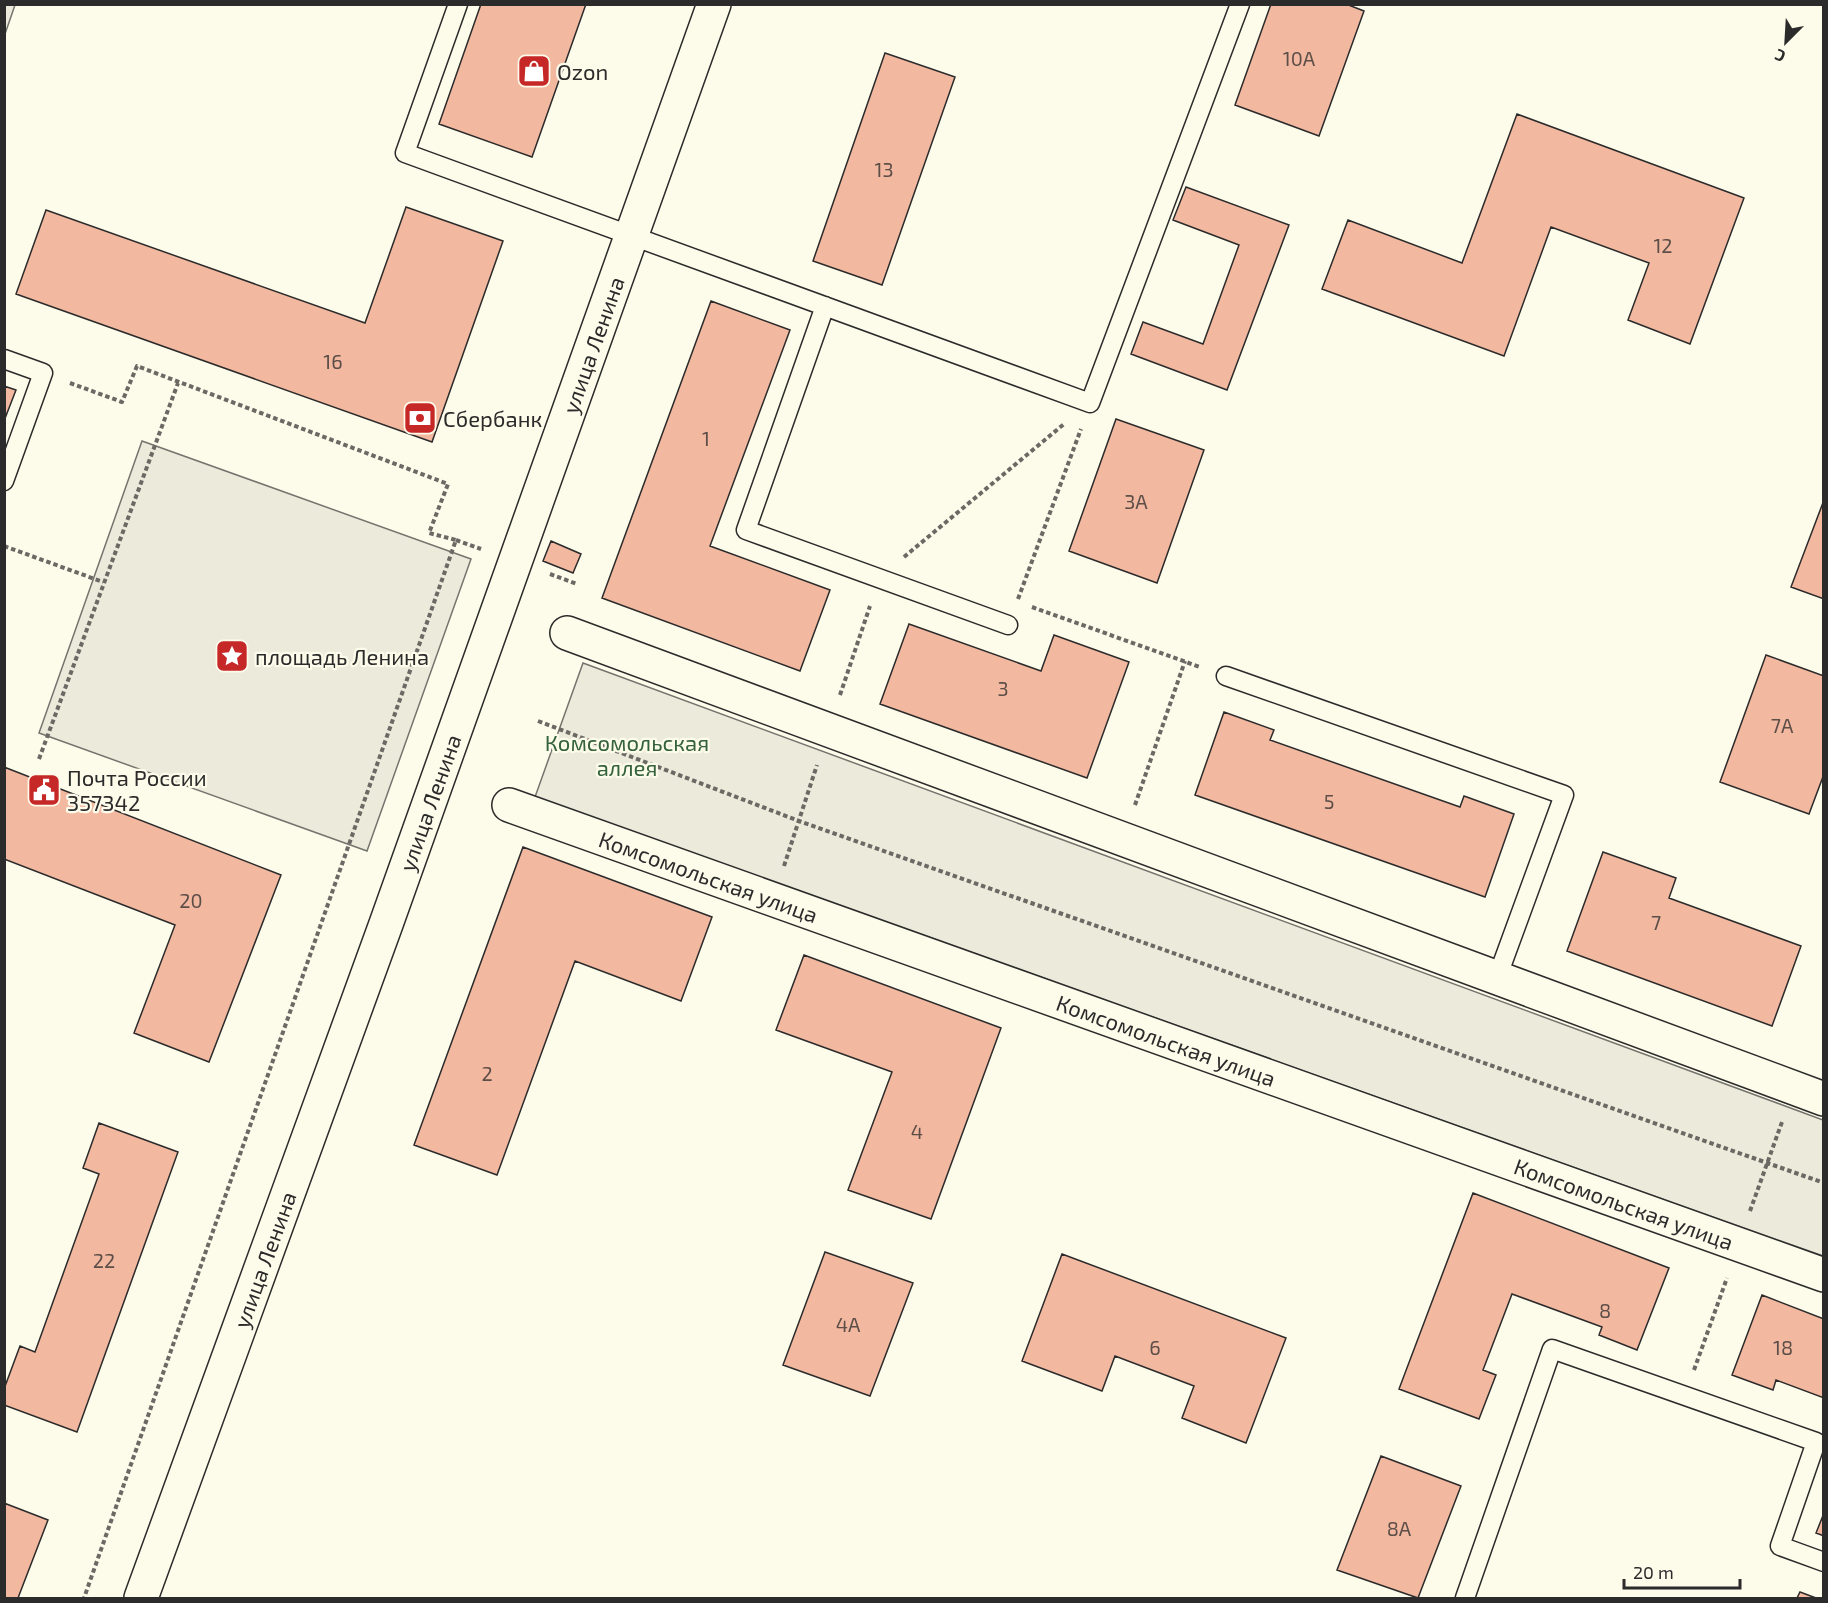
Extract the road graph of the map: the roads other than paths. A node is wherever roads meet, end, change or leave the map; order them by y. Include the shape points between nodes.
1 (458, 4) edge
2 (714, 4) edge
3 (1240, 4) edge
4 (631, 235) junction
5 (825, 306) junction
6 (4, 359) edge
7 (4, 481) edge
8 (1008, 625) road end
9 (567, 633) dead end
10 (1226, 676) road end
11 (509, 805) dead end
12 (1497, 978) junction
13 (1824, 1098) edge
14 (1824, 1275) edge
15 (1824, 1562) edge
16 (141, 1599) edge
17 (1465, 1599) edge

1 - 4 lane via 405,153
2 - 4 street, улица Ленина
3 - 5 lane via 1090,402
4 - 5 lane
4 - 16 street, улица Ленина
5 - 8 lane via 746,530
6 - 7 lane via 43,373
9 - 12 street
10 - 12 lane via 1564,795
11 - 14 street, Комсомольская улица
12 - 13 street
15 - 17 lane via 1780,1546 1816,1442 1552,1349

